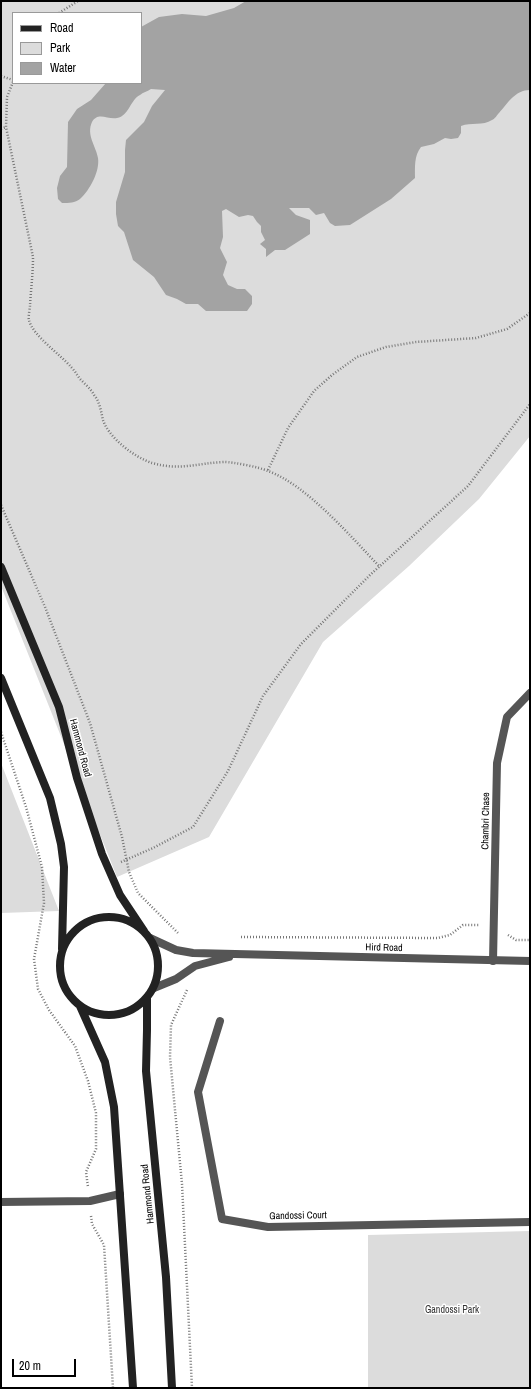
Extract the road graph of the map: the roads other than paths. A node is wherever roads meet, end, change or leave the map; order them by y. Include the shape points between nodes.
1 (1, 567) edge
2 (1, 678) edge
3 (530, 693) edge
4 (144, 931) junction
5 (150, 938) junction
6 (61, 952) junction
7 (237, 954) junction
8 (493, 961) junction
9 (530, 961) edge
10 (154, 988) junction
11 (147, 998) junction
12 (80, 1006) junction
13 (220, 1021) dead end
14 (120, 1194) junction
15 (1, 1202) edge
16 (530, 1222) edge
17 (133, 1388) edge
18 (172, 1388) edge

1 - 4 main road, Hammond Road via 59,707 77,778 102,854 120,895
2 - 6 main road via 50,798 61,844 64,867
3 - 8 street, Chambri Chase via 507,717 497,763
4 - 5 main road
4 - 6 main road via 131,921 114,916 97,918 81,925 69,937
5 - 7 street, Hird Road via 176,950
5 - 10 main road via 159,962
6 - 12 main road via 62,981 69,995
7 - 8 street, Hird Road
7 - 10 street, Hird Road via 196,966 176,979
8 - 9 street, Hird Road
10 - 11 main road
11 - 12 main road via 135,1008 107,1015
11 - 18 main road, Hammond Road via 146,1071 166,1277
12 - 14 main road via 105,1062 114,1107
13 - 16 street, Gandossi Court via 198,1092 222,1219 268,1227
14 - 15 street via 90,1201
14 - 17 main road

